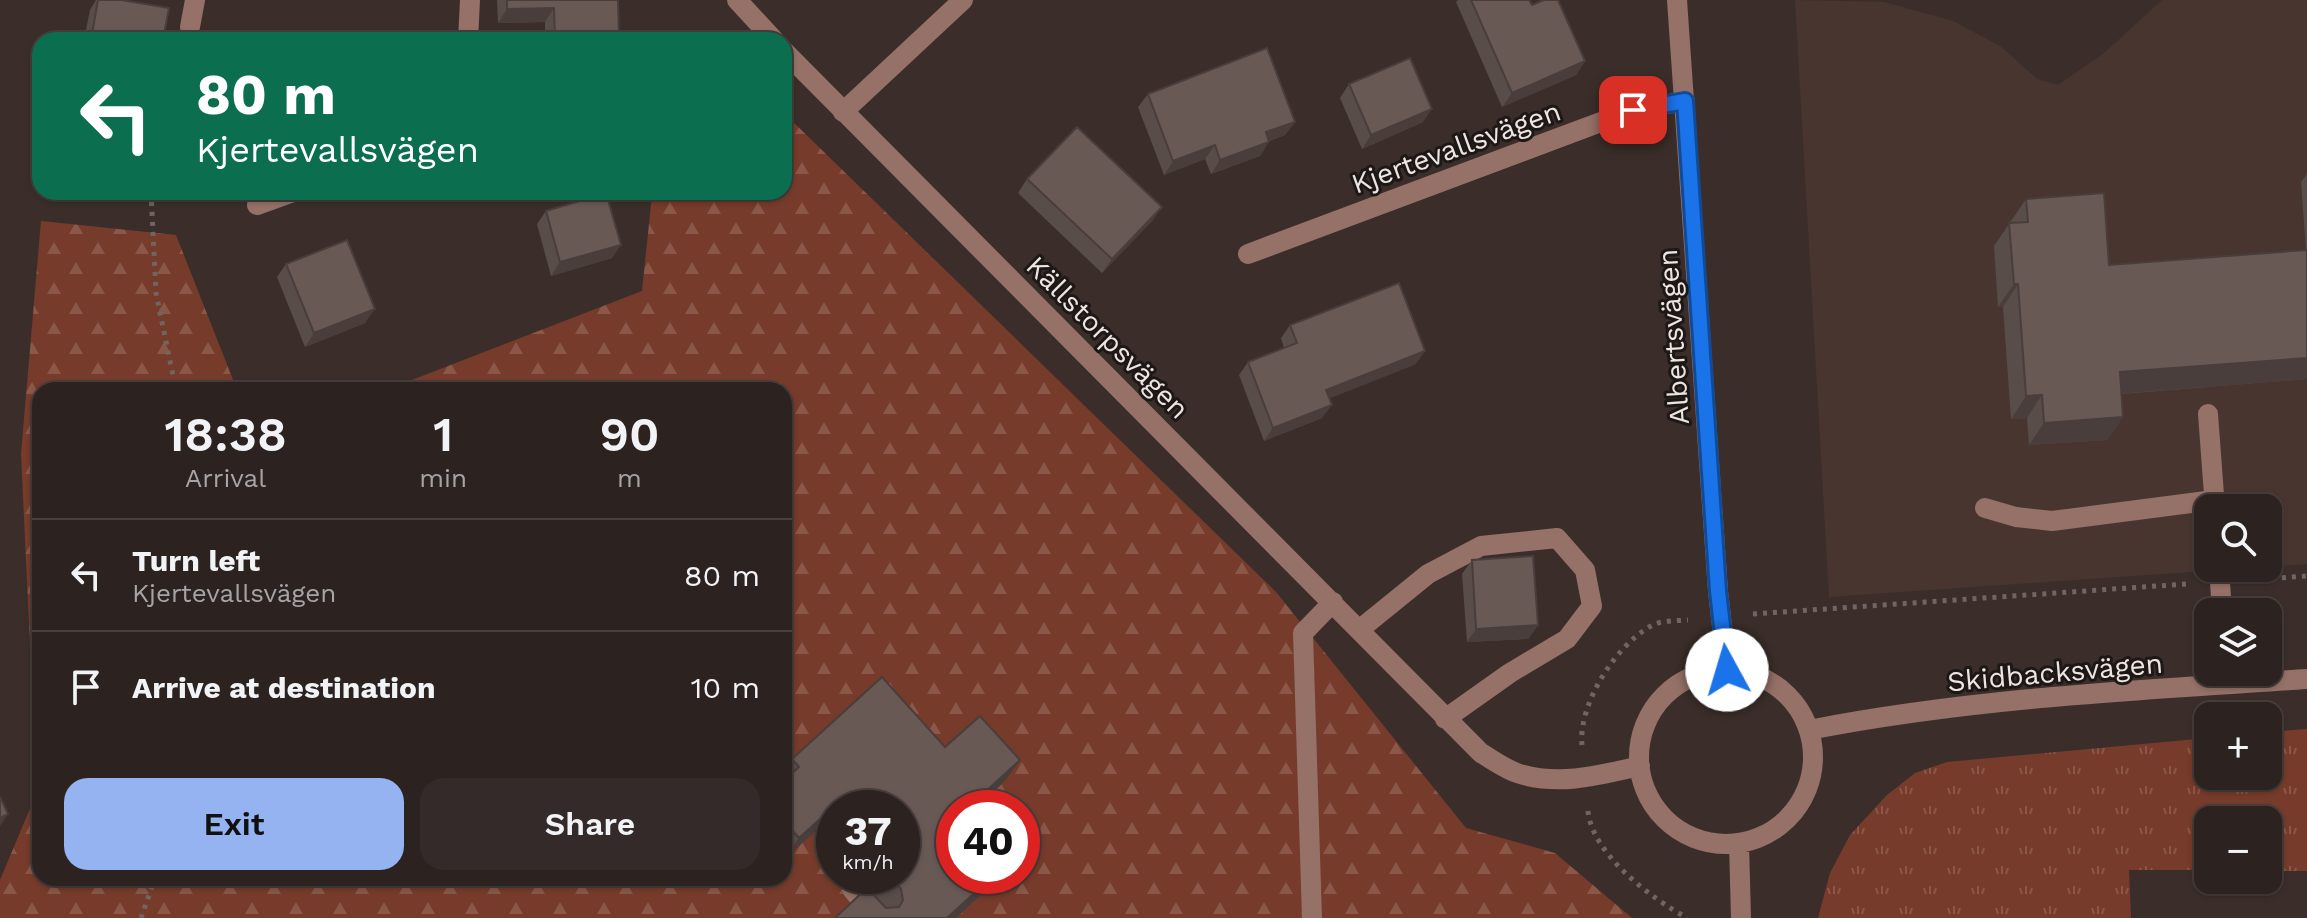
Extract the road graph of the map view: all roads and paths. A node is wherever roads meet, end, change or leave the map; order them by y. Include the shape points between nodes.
1 (195, 0) edge
2 (470, 0) edge
3 (737, 0) edge
4 (963, 0) edge
5 (1677, 0) edge
6 (190, 27) dead end
7 (468, 32) edge
8 (767, 32) edge
9 (792, 59) edge
10 (1685, 101) junction
11 (843, 112) junction
12 (151, 200) edge
13 (271, 200) edge
14 (257, 205) dead end
15 (1248, 254) dead end
16 (174, 382) edge
17 (2208, 414) dead end
18 (2213, 494) edge
19 (2194, 506) edge
20 (1985, 508) dead end
21 (2282, 576) edge
22 (2307, 576) edge
23 (2194, 577) edge
24 (1333, 602) junction
25 (1721, 616) junction
26 (1359, 630) junction
27 (1727, 670) junction
28 (2282, 679) edge
29 (2307, 679) edge
30 (2194, 681) edge
31 (1445, 719) junction
32 (1809, 730) junction
33 (1640, 766) junction
34 (1585, 778) junction
35 (1739, 843) junction
36 (152, 886) edge
37 (856, 894) edge
38 (141, 918) edge
39 (876, 918) edge
40 (1312, 918) edge
41 (1687, 918) edge
42 (1741, 918) edge

1 - 6 street
2 - 7 street
3 - 8 street
4 - 11 street
5 - 10 street, Albertsvägen
9 - 11 street, Källstorpsvägen
10 - 15 street, Kjertevallsvägen via 1633,110
10 - 25 street, Albertsvägen
11 - 24 street, Källstorpsvägen
12 - 16 path via 156,293
13 - 14 street
17 - 18 street
19 - 20 street via 2052,521
21 - 22 path
23 - 25 path
24 - 26 street, Källstorpsvägen
24 - 40 street via 1303,633
25 - 27 street, Albertsvägen
25 - 34 path via 1652,624 1625,647 1591,694 1580,730
26 - 31 street, Källstorpsvägen
26 - 31 street via 1428,574 1481,546 1557,538 1585,570 1592,606 1567,639
27 - 32 street via 1778,687
27 - 33 street via 1698,675 1662,698 1641,737
28 - 29 street, Skidbacksvägen
30 - 32 street, Skidbacksvägen
31 - 34 street, Källstorpsvägen via 1481,753 1518,774 1556,781
32 - 35 street via 1813,763 1804,795 1784,822
33 - 34 street, Källstorpsvägen
33 - 35 street via 1652,802 1678,829 1714,843
34 - 41 path via 1589,825 1613,860 1651,895
35 - 42 street
36 - 38 path
37 - 39 street

